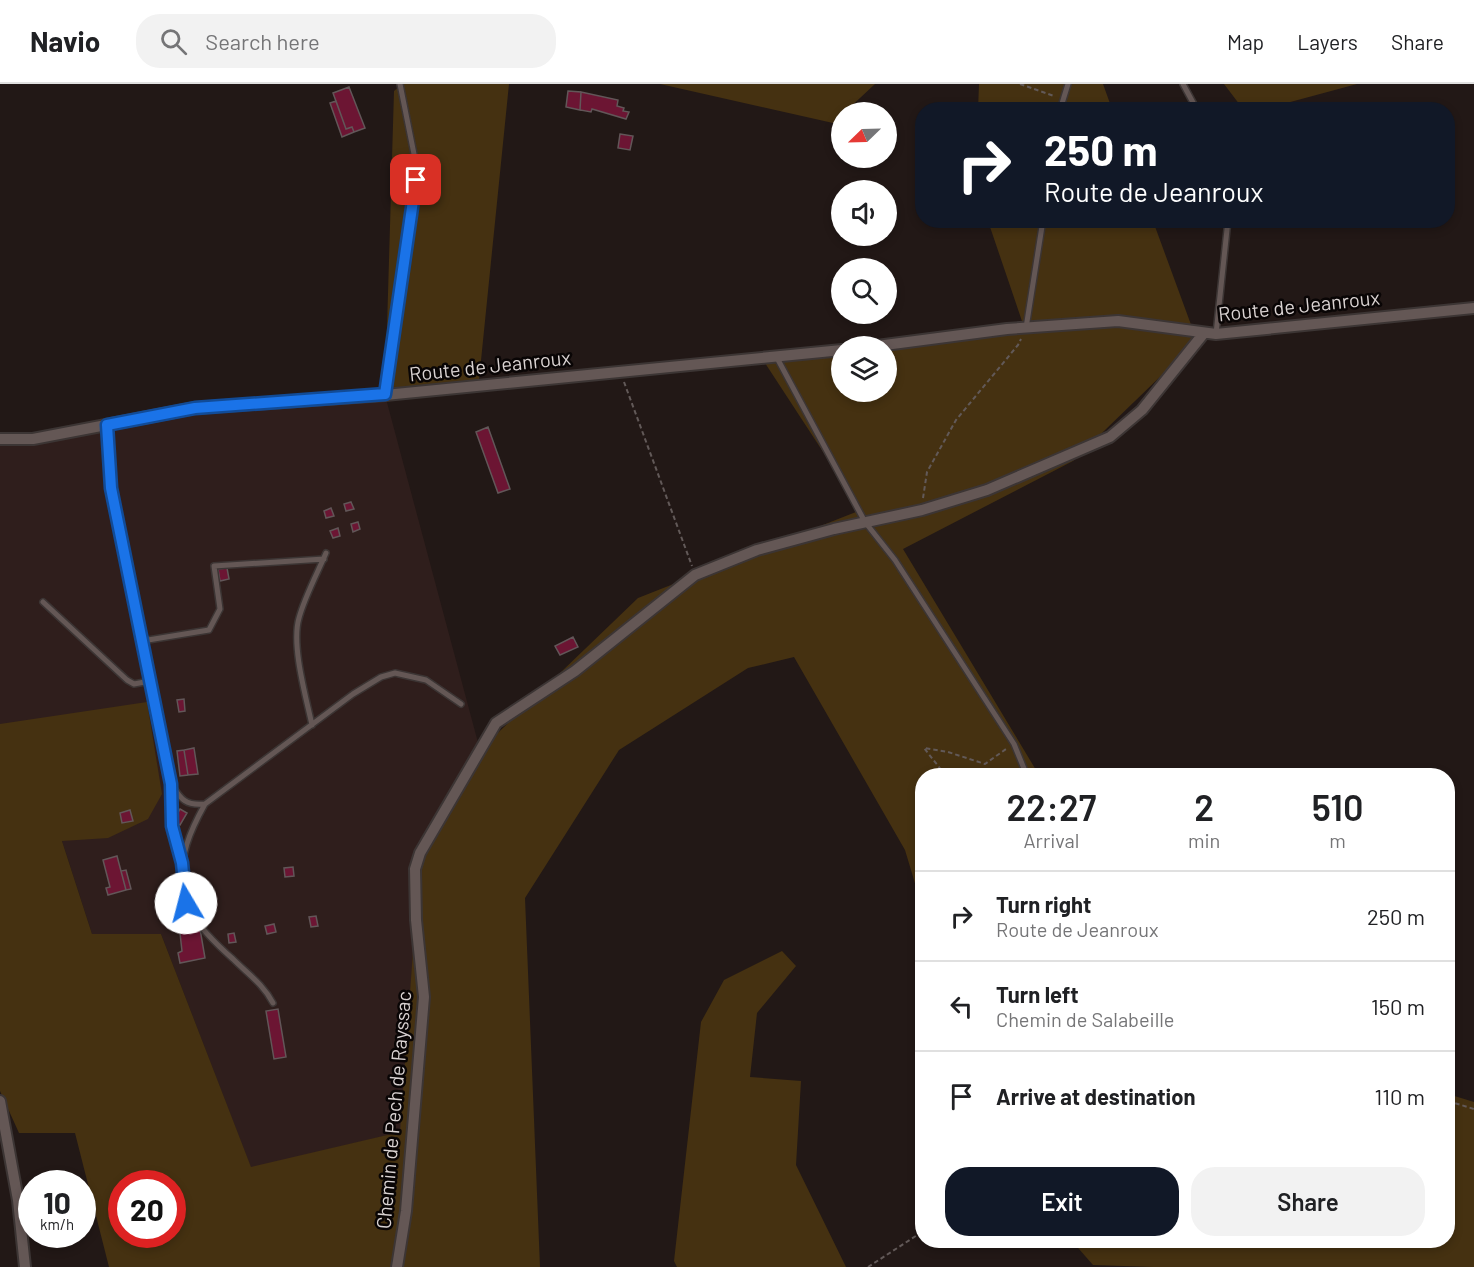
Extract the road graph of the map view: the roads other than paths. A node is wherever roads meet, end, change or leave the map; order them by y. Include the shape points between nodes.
1 (400, 84) edge
2 (1068, 84) edge
3 (1183, 84) edge
4 (1061, 102) edge
5 (1193, 102) edge
6 (1042, 228) edge
7 (1227, 228) edge
8 (1474, 308) edge
9 (1026, 328) junction
10 (1204, 333) junction
11 (1216, 334) junction
12 (897, 344) edge
13 (831, 351) edge
14 (776, 356) junction
15 (385, 394) junction
16 (107, 425) junction
17 (0, 439) edge
18 (865, 522) junction
19 (327, 553) dead end
20 (324, 559) junction
21 (43, 602) dead end
22 (142, 641) junction
23 (150, 681) junction
24 (461, 704) dead end
25 (312, 725) junction
26 (1024, 768) edge
27 (171, 784) junction
28 (205, 804) junction
29 (182, 863) junction
30 (273, 1003) dead end
31 (0, 1101) edge
32 (25, 1267) edge
33 (397, 1267) edge

1 - 15 lane via 416,180
2 - 4 lane
3 - 5 lane
6 - 9 lane
7 - 11 lane
8 - 11 street, Route de Jeanroux
9 - 10 street, Route de Jeanroux via 1118,321
9 - 12 street, Route de Jeanroux
10 - 11 street, Route de Jeanroux
10 - 18 street, Chemin de Pech de Rayssac via 1142,410 1110,436 987,490
13 - 14 street, Route de Jeanroux
14 - 15 street, Route de Jeanroux
14 - 18 lane
15 - 16 street, Route de Jeanroux via 195,408
16 - 17 street, Route de Jeanroux via 33,439
16 - 22 lane via 111,488
18 - 26 lane via 896,560 1014,744
18 - 33 street, Chemin de Pech de Rayssac via 757,550 695,575 575,671 496,723 420,853 415,869 424,998 406,1211
19 - 20 lane
20 - 22 lane via 214,566 220,609 209,630
20 - 25 lane via 298,619 296,633
21 - 23 lane via 127,680 134,684
22 - 23 lane
23 - 27 lane
24 - 25 lane via 426,680 395,673 381,677
25 - 28 lane
27 - 28 lane via 181,799 193,805
27 - 29 lane via 172,826
28 - 29 lane via 192,828
29 - 30 lane via 189,910 266,990
31 - 32 street via 18,1200

